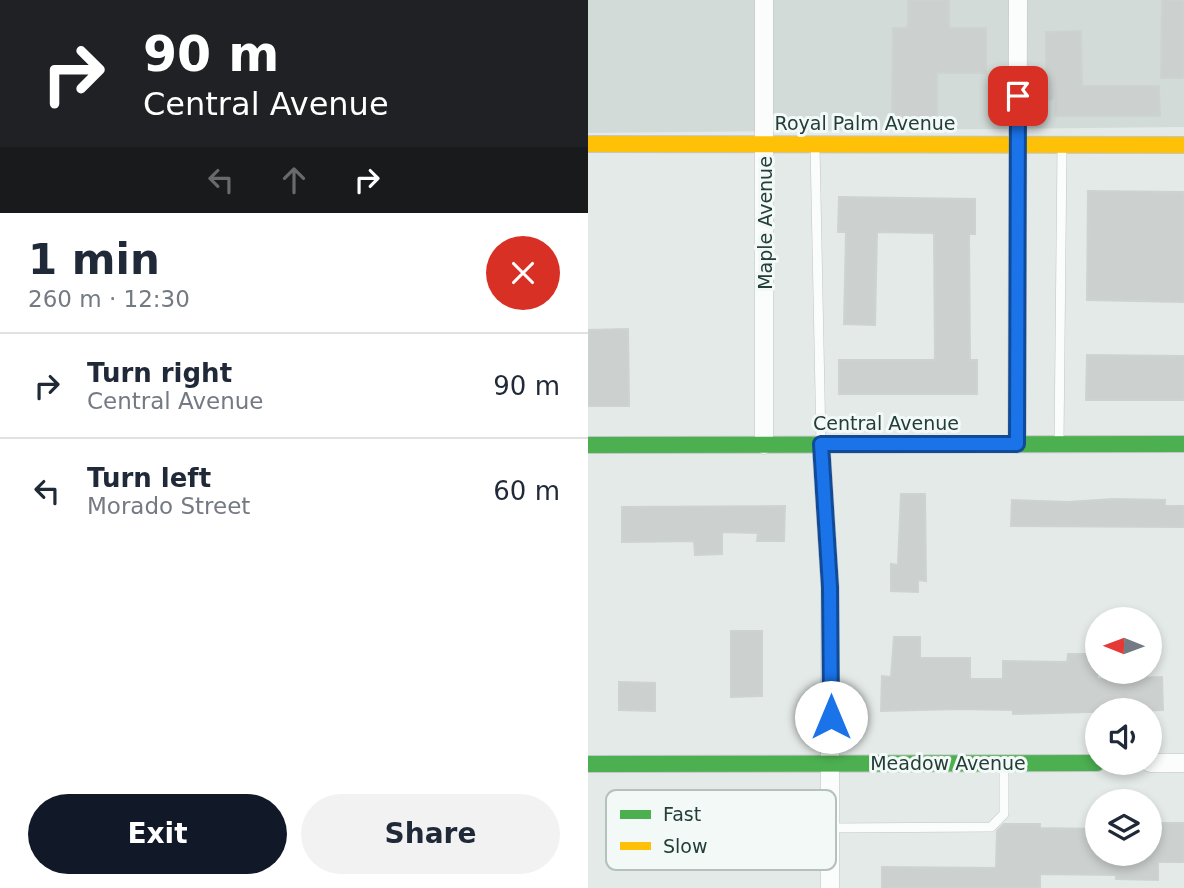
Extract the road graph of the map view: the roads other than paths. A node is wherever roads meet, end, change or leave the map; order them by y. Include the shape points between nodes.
1 (764, 0) edge
2 (1018, 0) edge
3 (588, 144) edge
4 (764, 144) junction
5 (815, 144) junction
6 (1017, 144) junction
7 (1062, 145) junction
8 (1184, 145) edge
9 (821, 444) junction
10 (1017, 444) junction
11 (1059, 444) junction
12 (1184, 444) edge
13 (588, 445) edge
14 (764, 445) junction
15 (1004, 762) junction
16 (1085, 763) edge
17 (1162, 763) edge
18 (1184, 763) edge
19 (588, 764) edge
20 (830, 764) junction
21 (830, 790) edge
22 (836, 828) edge
23 (830, 870) edge
24 (830, 888) edge

1 - 4 street, Maple Avenue
2 - 6 street
3 - 4 street, Royal Palm Avenue
4 - 5 street, Royal Palm Avenue
4 - 14 street, Maple Avenue
5 - 6 street, Royal Palm Avenue
5 - 9 lane
6 - 7 street, Royal Palm Avenue
6 - 10 street
7 - 8 street, Royal Palm Avenue
7 - 11 lane
9 - 10 street, Central Avenue
9 - 14 street, Central Avenue
9 - 20 street via 830,587
10 - 11 street, Central Avenue
11 - 12 street, Central Avenue
13 - 14 street, Central Avenue
15 - 16 street, Meadow Avenue
15 - 20 street, Meadow Avenue
15 - 22 lane via 1004,814 991,827
17 - 18 street
19 - 20 street, Meadow Avenue
20 - 21 street
23 - 24 street

